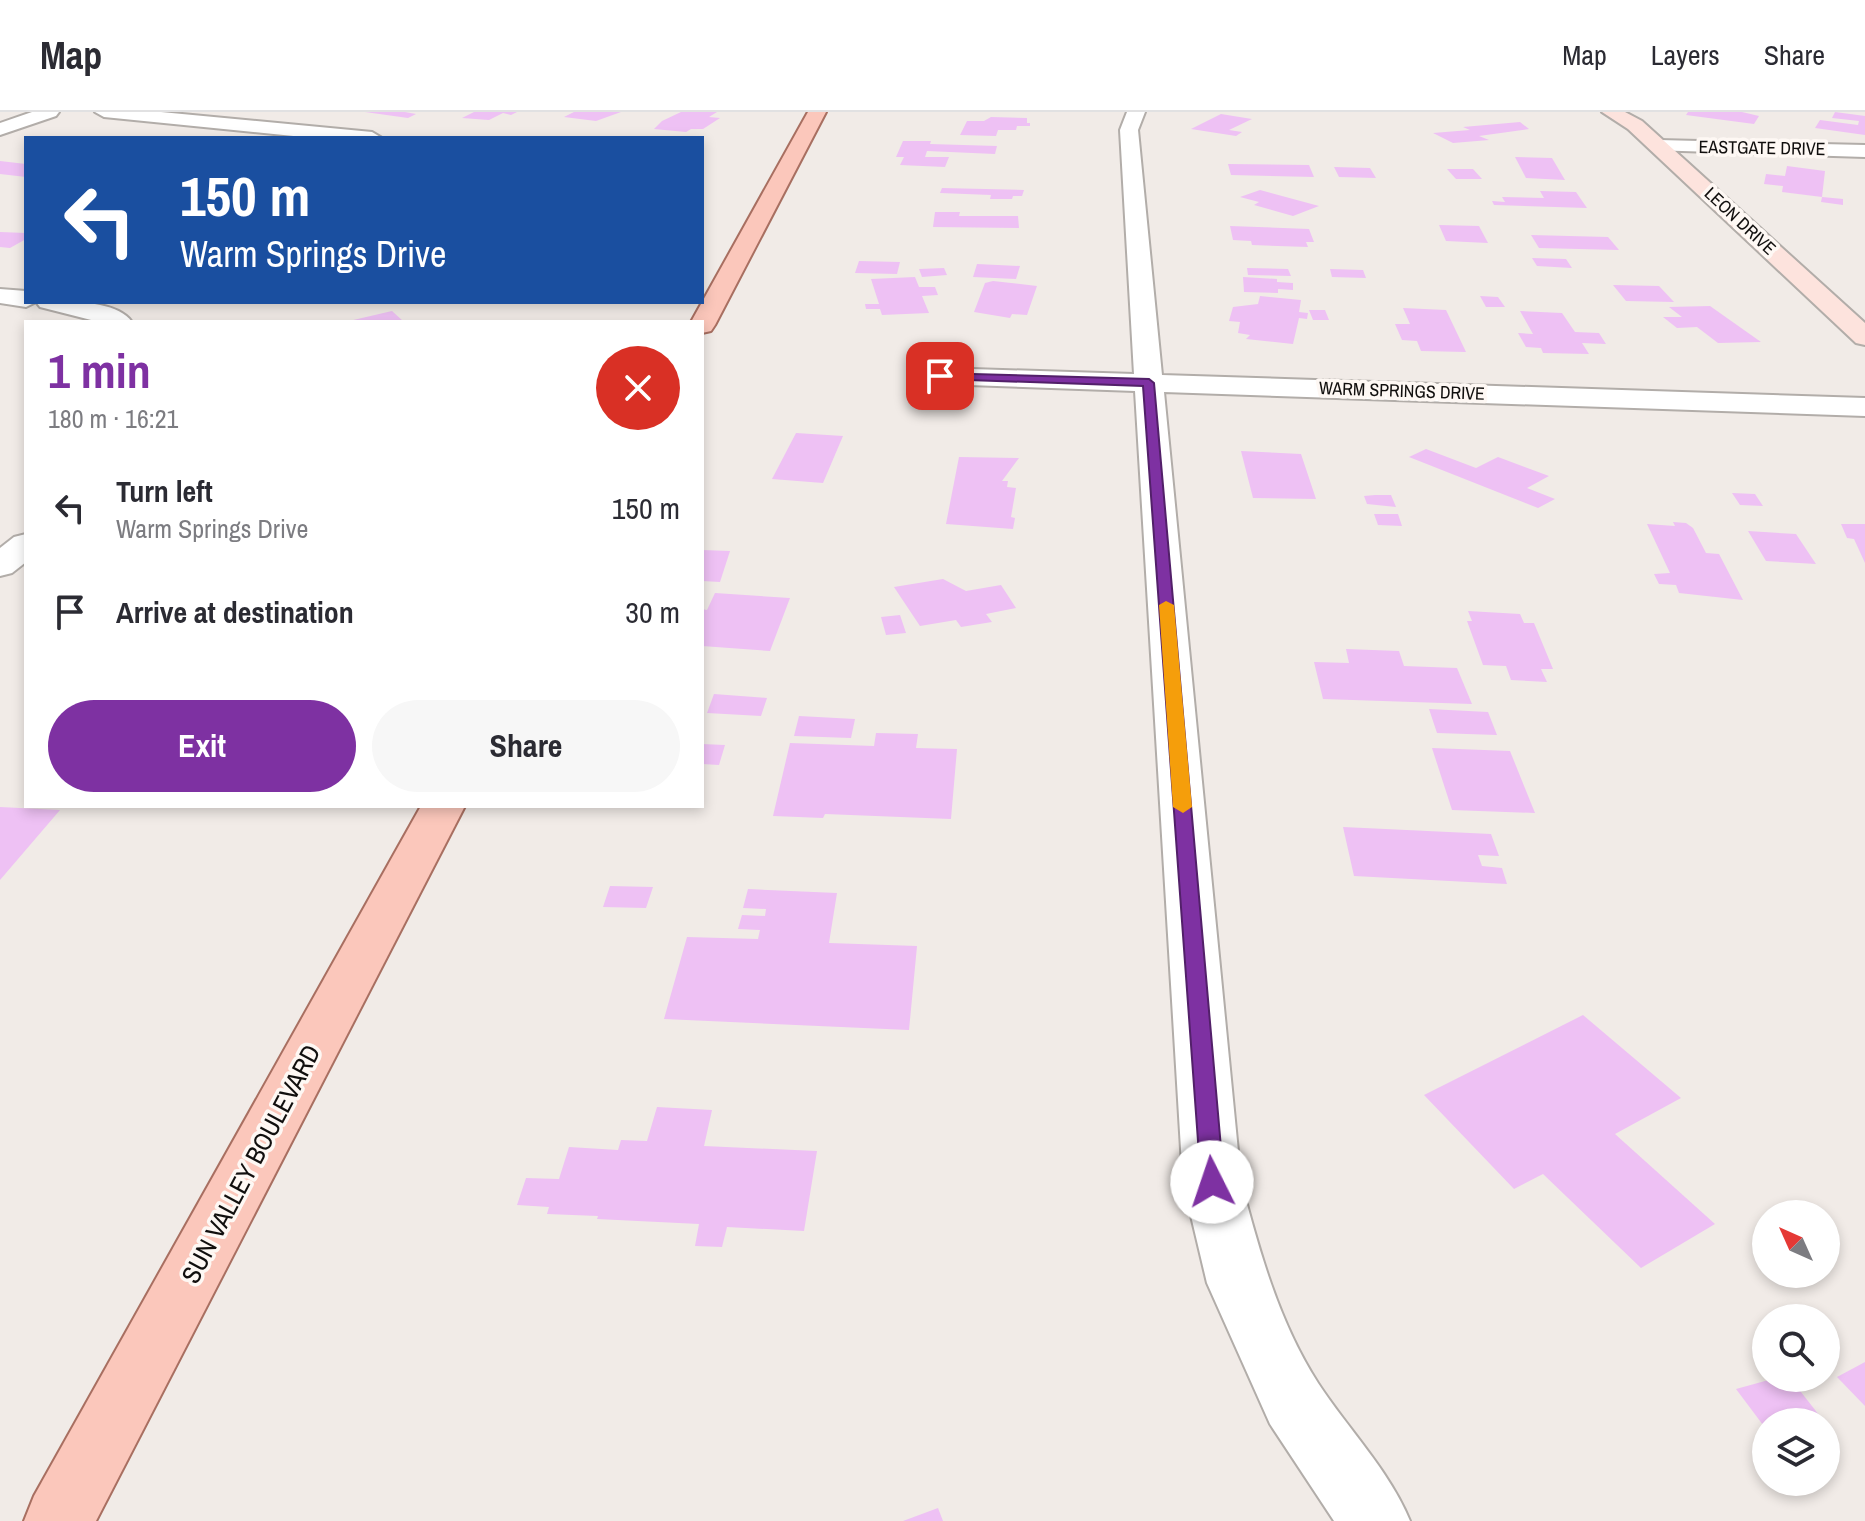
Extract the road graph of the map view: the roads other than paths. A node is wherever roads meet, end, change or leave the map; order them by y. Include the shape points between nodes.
1 (50, 112) edge
2 (104, 112) edge
3 (817, 112) edge
4 (1136, 112) edge
5 (1611, 112) edge
6 (0, 129) edge
7 (351, 136) edge
8 (1659, 146) junction
9 (1865, 151) edge
10 (0, 296) edge
11 (24, 299) edge
12 (58, 304) edge
13 (115, 320) edge
14 (704, 321) edge
15 (1865, 337) edge
16 (940, 376) dead end
17 (1149, 383) junction
18 (1865, 407) edge
19 (24, 546) edge
20 (0, 566) edge
21 (442, 808) edge
22 (59, 1521) edge
23 (1375, 1521) edge

1 - 6 street
2 - 7 street
3 - 14 main road
4 - 17 street via 1129,130
5 - 8 street, LEON DRIVE
8 - 9 street, EASTGATE DRIVE
8 - 15 street, LEON DRIVE
10 - 11 street
12 - 13 street
16 - 17 street, WARM SPRINGS DRIVE
17 - 18 street, WARM SPRINGS DRIVE
17 - 23 street via 1212,1182 1238,1283 1293,1402
19 - 20 street
21 - 22 main road, SUN VALLEY BOULEVARD

